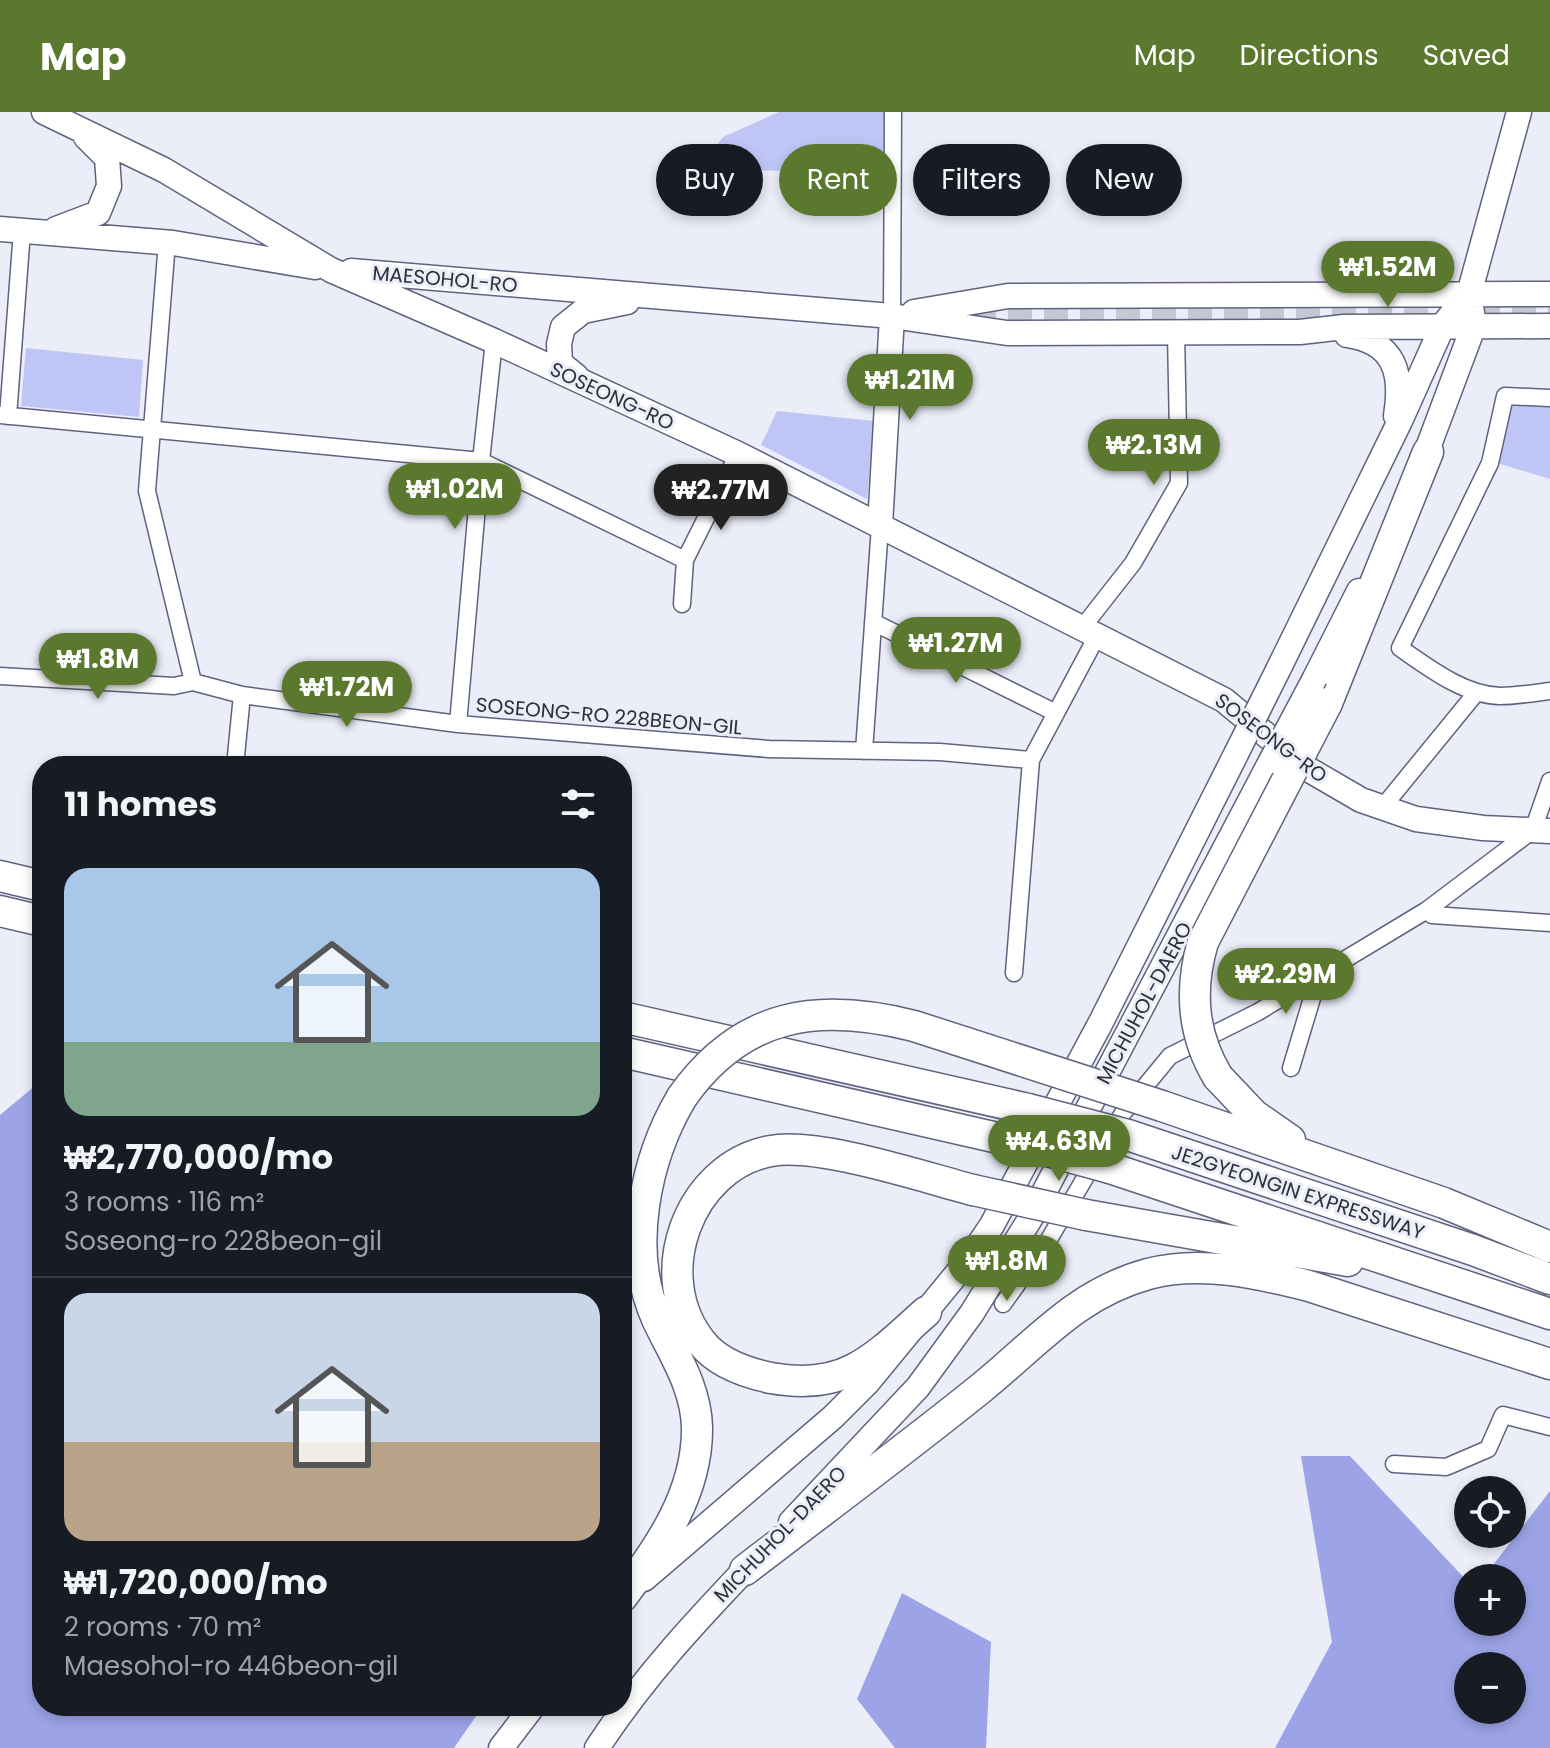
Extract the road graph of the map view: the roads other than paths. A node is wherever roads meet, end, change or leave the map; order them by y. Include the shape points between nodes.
1 (44, 112) edge
2 (893, 112) edge
3 (1519, 112) edge
4 (76, 127) junction
5 (22, 231) edge
6 (167, 242) junction
7 (331, 270) junction
8 (1469, 294) junction
9 (1342, 295) junction
10 (1550, 296) edge
11 (665, 297) junction
12 (892, 316) junction
13 (1550, 323) edge
14 (1443, 325) junction
15 (1474, 325) junction
16 (1344, 327) junction
17 (1300, 332) junction
18 (1176, 333) junction
19 (494, 341) junction
20 (584, 383) junction
21 (1550, 398) edge
22 (4, 415) edge
23 (151, 429) junction
24 (1392, 439) junction
25 (1428, 452) joint
26 (738, 454) junction
27 (481, 461) junction
28 (880, 526) junction
29 (685, 560) junction
30 (682, 604) dead end
31 (873, 622) junction
32 (1090, 632) junction
33 (0, 676) edge
34 (193, 682) junction
35 (1321, 690) junction
36 (1550, 691) edge
37 (1476, 693) junction
38 (242, 695) junction
39 (1056, 713) junction
40 (458, 724) junction
41 (864, 751) junction
42 (236, 756) edge
43 (1031, 760) junction
44 (1550, 781) edge
45 (1382, 808) junction
46 (1541, 831) edge
47 (0, 876) edge
48 (32, 884) edge
49 (1427, 910) junction
50 (0, 911) edge
51 (32, 919) edge
52 (1550, 923) edge
53 (1014, 973) dead end
54 (1319, 975) junction
55 (632, 1019) edge
56 (632, 1054) edge
57 (1291, 1068) dead end
58 (1352, 1173) junction
59 (1550, 1247) edge
60 (1448, 1279) junction
61 (1550, 1279) edge
62 (1003, 1304) dead end
63 (926, 1312) junction
64 (1550, 1314) edge
65 (1550, 1364) edge
66 (1550, 1427) edge
67 (1394, 1464) dead end
68 (745, 1570) junction
69 (632, 1583) edge
70 (632, 1588) edge
71 (632, 1695) edge
72 (525, 1716) edge
73 (618, 1716) edge
74 (501, 1748) edge
75 (597, 1748) edge

1 - 4 main road, SOSEONG-RO
2 - 12 street
3 - 8 main road, MICHUHOL-DAERO
4 - 5 main road via 107,158 109,186 98,213 74,224
4 - 7 main road, SOSEONG-RO via 164,170
5 - 6 main road, MAESOHOL-RO
5 - 22 street
6 - 7 main road, MAESOHOL-RO
6 - 23 street
7 - 11 main road, MAESOHOL-RO
7 - 19 main road, SOSEONG-RO
8 - 9 main road
8 - 10 main road
8 - 14 main road, MICHUHOL-DAERO
8 - 15 main road, MICHUHOL-DAERO
9 - 12 main road via 1008,296
9 - 16 main road via 1363,304 1364,310 1359,322
10 - 13 main road via 1544,308
11 - 12 main road, MAESOHOL-RO
11 - 20 main road via 583,311 563,327 560,363
12 - 18 main road via 1007,333
12 - 28 main road
13 - 15 main road
14 - 15 main road
14 - 16 main road
14 - 24 main road, MICHUHOL-DAERO
15 - 25 main road, MICHUHOL-DAERO
16 - 17 main road
17 - 18 main road
17 - 24 main road via 1355,336 1386,352 1398,379
18 - 32 street via 1179,483
19 - 20 main road, SOSEONG-RO
19 - 27 street, SOSEONG-RO 228BEON-GIL
20 - 26 main road, SOSEONG-RO
21 - 37 street via 1505,396 1490,463 1400,648
22 - 23 street
23 - 27 street
23 - 34 street via 148,503
24 - 63 main road, MICHUHOL-DAERO, bridge via 1100,1024 992,1225
25 - 35 highway
26 - 28 main road, SOSEONG-RO
26 - 29 street
27 - 29 street
27 - 40 street, SOSEONG-RO 228BEON-GIL
28 - 31 street
28 - 32 main road, SOSEONG-RO
29 - 30 street
31 - 39 street
31 - 41 street
32 - 39 street
32 - 45 main road, SOSEONG-RO via 1224,700 1306,768
33 - 34 street via 174,686
34 - 38 street
35 - 58 highway, bridge via 1210,926 1193,993 1203,1049 1234,1097 1274,1130
35 - 68 main road, MICHUHOL-DAERO, bridge via 1271,761 1030,1219 972,1313 918,1387
36 - 37 street
37 - 45 street
38 - 40 street
38 - 42 street
39 - 43 street
40 - 41 street, SOSEONG-RO 228BEON-GIL via 769,749
41 - 43 street, SOSEONG-RO 228BEON-GIL
43 - 53 street
44 - 46 street
45 - 46 main road, SOSEONG-RO via 1416,819
46 - 49 street
47 - 48 highway
49 - 52 street via 1432,915
49 - 54 street
50 - 51 highway
54 - 57 street
54 - 62 street via 1170,1056 1123,1113 1048,1241
55 - 61 highway, JE2GYEONGIN EXPRESSWAY, bridge via 1128,1135
56 - 60 highway, JE2GYEONGIN EXPRESSWAY, bridge via 1110,1168
58 - 59 highway via 1444,1203
58 - 69 highway, bridge via 1162,1106 874,1017 840,1013 787,1020 749,1033 715,1058 682,1097 662,1137 649,1185 643,1260 651,1303 692,1395 696,1450 676,1514
60 - 63 highway, bridge via 1086,1215 789,1150 741,1161 714,1179 685,1225 679,1272 688,1320 712,1353 751,1373 797,1381 833,1377 866,1361
60 - 64 highway, JE2GYEONGIN EXPRESSWAY
63 - 70 main road, MICHUHOL-DAERO via 833,1417
65 - 68 highway via 1309,1286 1236,1271 1194,1268 1150,1274 1101,1291 1060,1318 982,1388
66 - 67 street via 1503,1415 1488,1449 1446,1467
68 - 71 main road, MICHUHOL-DAERO
72 - 74 main road
73 - 75 main road, MICHUHOL-DAERO

